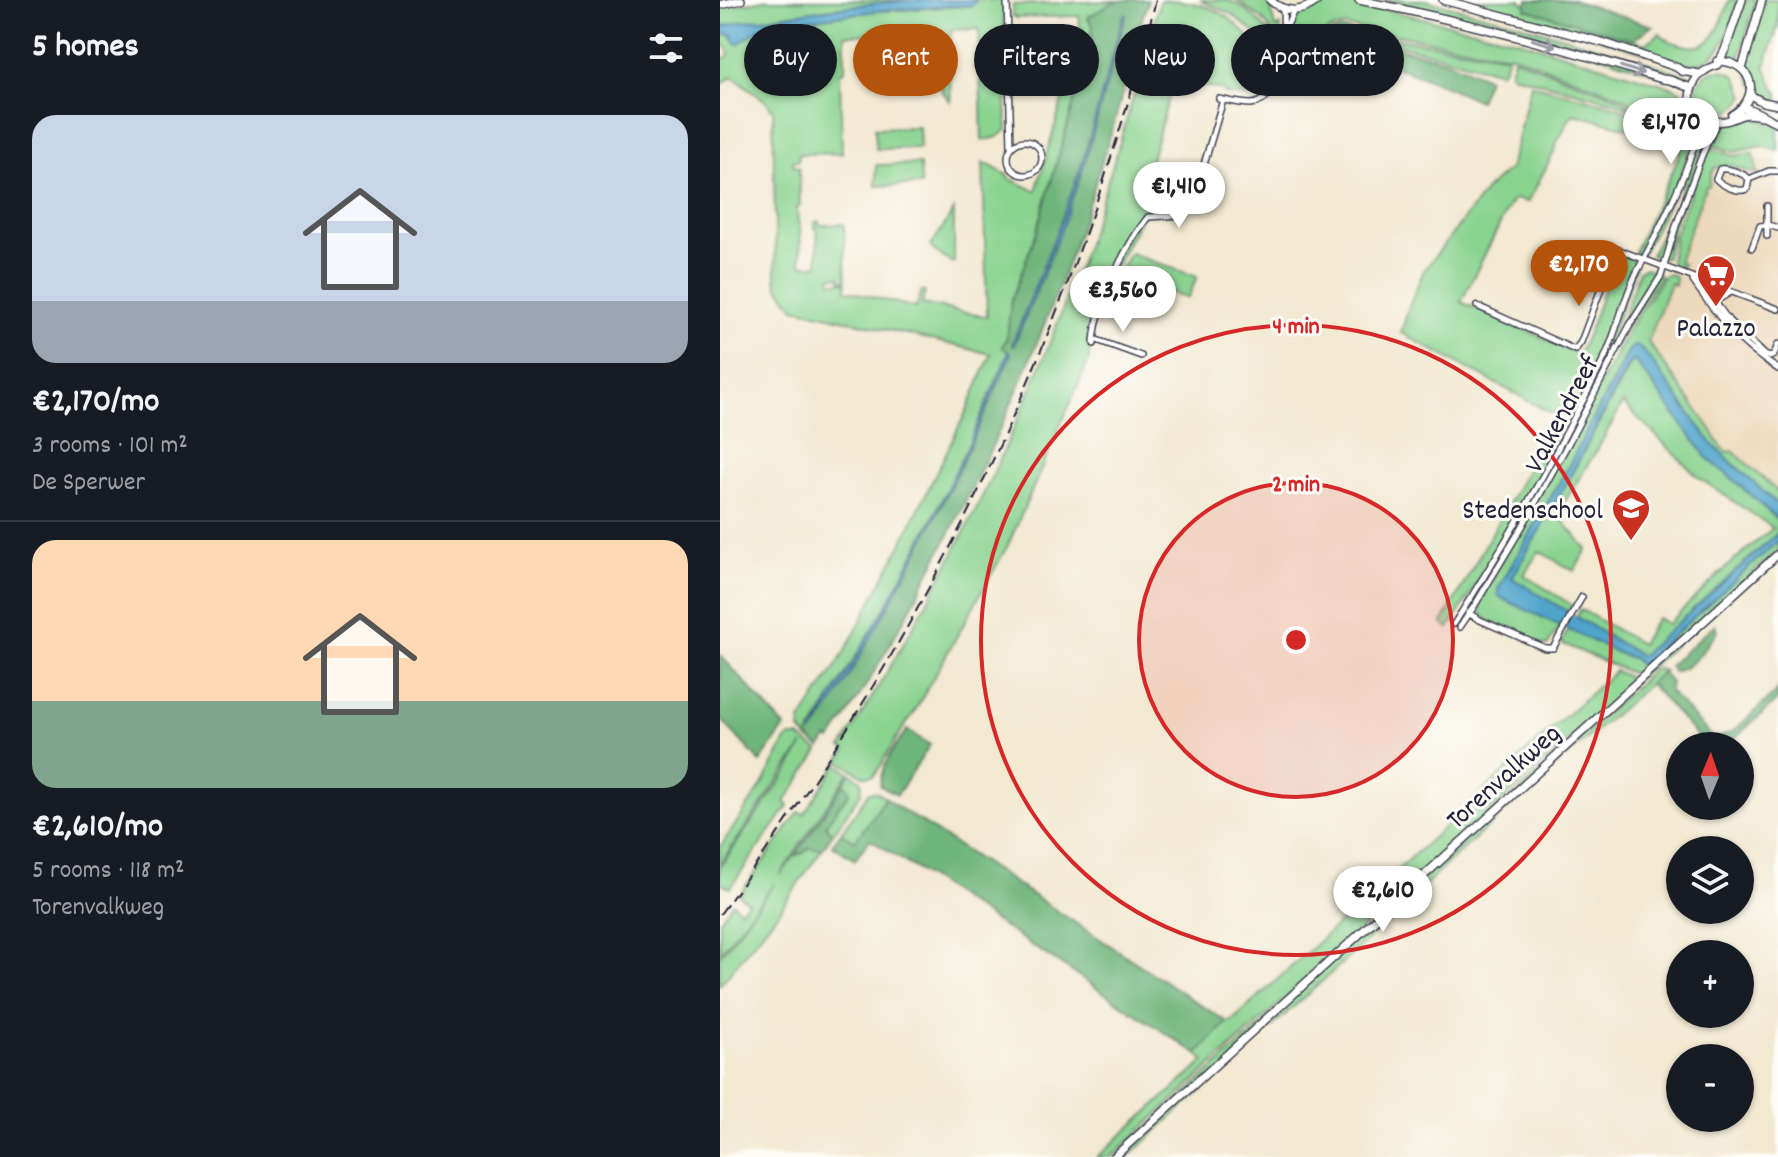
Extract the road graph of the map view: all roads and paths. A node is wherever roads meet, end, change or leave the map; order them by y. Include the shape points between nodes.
1 (741, 0) edge
2 (1007, 0) edge
3 (1270, 0) edge
4 (1277, 0) edge
5 (1310, 0) edge
6 (1318, 0) edge
7 (1359, 0) edge
8 (1443, 0) edge
9 (1742, 0) edge
10 (1762, 0) edge
11 (720, 5) edge
12 (1294, 8) junction
13 (1283, 9) junction
14 (1284, 24) edge
15 (1288, 24) edge
16 (1718, 63) junction
17 (1742, 69) junction
18 (1698, 71) junction
19 (1690, 91) junction
20 (1751, 92) junction
21 (1267, 96) edge
22 (1774, 104) edge
23 (1744, 111) junction
24 (1703, 117) junction
25 (1718, 120) junction
26 (1778, 123) edge
27 (1011, 147) junction
28 (1778, 171) edge
29 (1749, 179) junction
30 (1767, 206) dead end
31 (1768, 225) junction
32 (1778, 228) edge
33 (1767, 236) dead end
34 (1752, 248) dead end
35 (1644, 259) junction
36 (1664, 267) junction
37 (1694, 278) junction
38 (1706, 283) junction
39 (1731, 292) junction
40 (1712, 303) junction
41 (1477, 306) dead end
42 (1778, 309) edge
43 (1778, 344) edge
44 (1141, 356) dead end
45 (1778, 369) edge
46 (1778, 554) edge
47 (1582, 597) dead end
48 (1463, 610) junction
49 (1470, 614) junction
50 (1114, 1157) edge

1 - 11 main road
2 - 27 street
3 - 13 main road
4 - 12 main road
5 - 12 main road
6 - 12 main road via 1307,8
7 -> 19 main road via 1524,37 1670,80
8 - 18 main road
9 - 16 main road
10 - 17 main road
12 - 13 main road
12 - 15 street
13 - 14 street
16 - 17 main road via 1731,62
16 - 18 main road
16 - 20 main road via 1739,73
17 - 20 main road
18 - 19 main road
19 - 24 main road
19 - 25 main road via 1699,107
20 - 22 main road
20 - 23 main road
21 - 44 street via 1251,104 1221,99 1192,205 1184,215 1148,217 1116,270 1094,342
23 - 25 main road
23 - 26 main road
24 - 25 main road
24 - 35 street, Valkendreef via 1677,192
25 - 36 street, Valkendreef
27 - 27 street via 1008,163 1014,172 1029,175 1039,169 1042,157 1033,142
28 - 29 street
29 - 29 street via 1726,168 1716,179 1740,191 1747,189
30 - 31 street
31 - 32 street
31 - 33 street
31 - 34 street via 1760,226
35 - 36 street
35 - 41 street via 1616,249 1575,350
35 - 48 street, Valkendreef via 1589,389
36 - 37 street
36 - 49 street, Valkendreef
37 - 38 street
37 - 40 street
38 - 39 street
38 - 40 street
39 - 40 street
39 - 42 street
40 - 43 street via 1765,355 1774,355
40 - 45 street via 1738,339
46 - 50 main road, Torenvalkweg
47 - 49 street via 1553,648
48 - 49 street
48 - 49 street, Valkendreef via 1457,626

